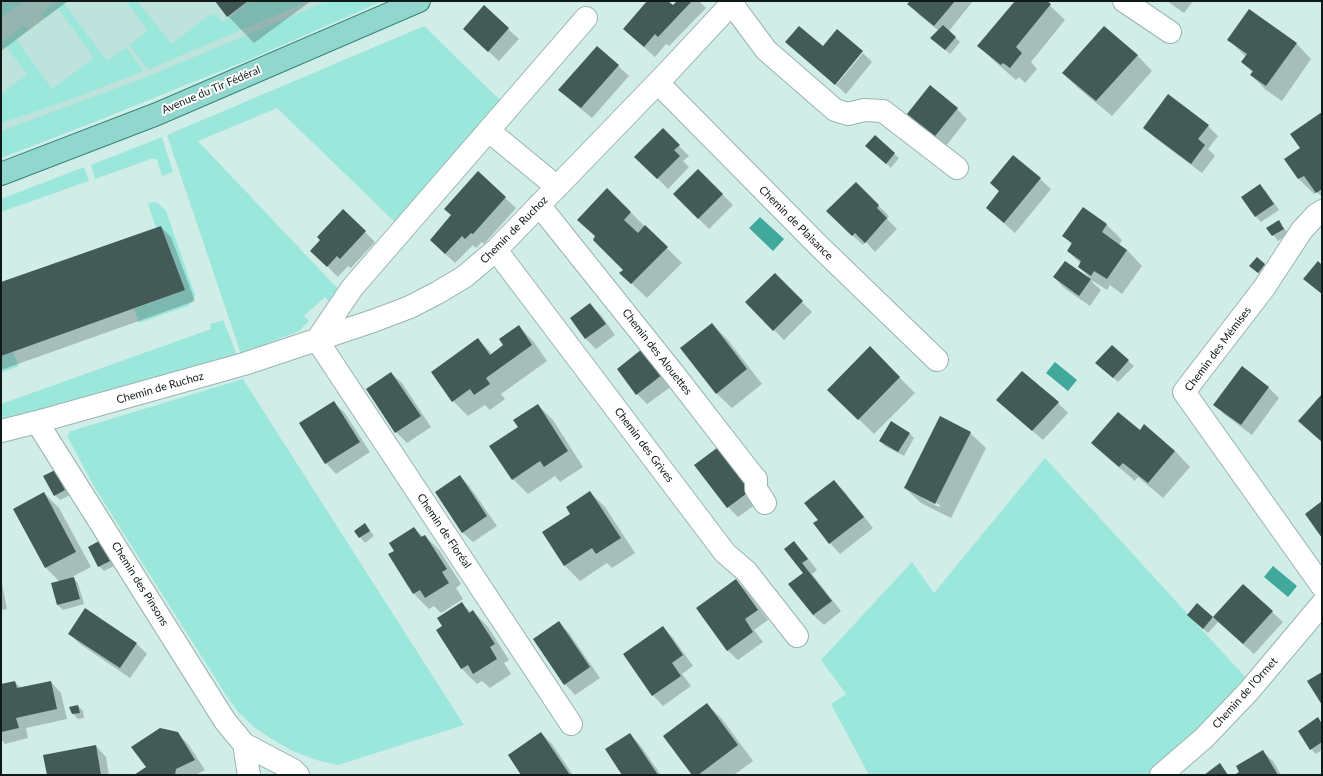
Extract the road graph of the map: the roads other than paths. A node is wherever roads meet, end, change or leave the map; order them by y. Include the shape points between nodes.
1 (419, 1) edge
2 (1124, 1) edge
3 (733, 2) edge
4 (586, 18) dead end
5 (1170, 32) dead end
6 (658, 83) junction
7 (489, 130) junction
8 (957, 168) dead end
9 (1, 174) edge
10 (557, 187) junction
11 (539, 205) junction
12 (1322, 211) edge
13 (496, 250) junction
14 (317, 340) junction
15 (937, 360) dead end
16 (37, 422) junction
17 (1, 431) edge
18 (766, 503) dead end
19 (1322, 586) edge
20 (1322, 604) edge
21 (797, 636) dead end
22 (571, 724) dead end
23 (244, 744) junction
24 (250, 775) edge
25 (298, 775) edge
26 (1161, 775) edge

1 - 9 main road, Avenue du Tir Fédéral via 157,114
2 - 5 street
3 - 6 street, Chemin de Ruchoz
3 - 8 street via 766,50 835,110 848,114 864,110 883,111
4 - 7 street
6 - 10 street, Chemin de Ruchoz
6 - 15 street, Chemin de Plaisance via 819,246
7 - 10 street, Chemin de Ruchoz
7 - 14 street via 352,288
10 - 11 street, Chemin de Ruchoz
11 - 13 street, Chemin de Ruchoz
11 - 18 street, Chemin des Alouettes via 756,479 756,489
12 - 19 street, Chemin des Mémises via 1302,230 1264,288 1184,392
13 - 14 street, Chemin de Ruchoz via 464,277 410,307
13 - 21 street, Chemin des Grives via 725,553 746,571
14 - 16 street, Chemin de Ruchoz via 244,364
14 - 22 street, Chemin de Floréal
16 - 17 street, Chemin de Ruchoz
16 - 23 street, Chemin des Pinsons via 225,721
20 - 26 street, Chemin de l'Ormet via 1248,692 1210,732
23 - 24 street, Chemin des Pinsons
23 - 25 street, Chemin des Pinsons

